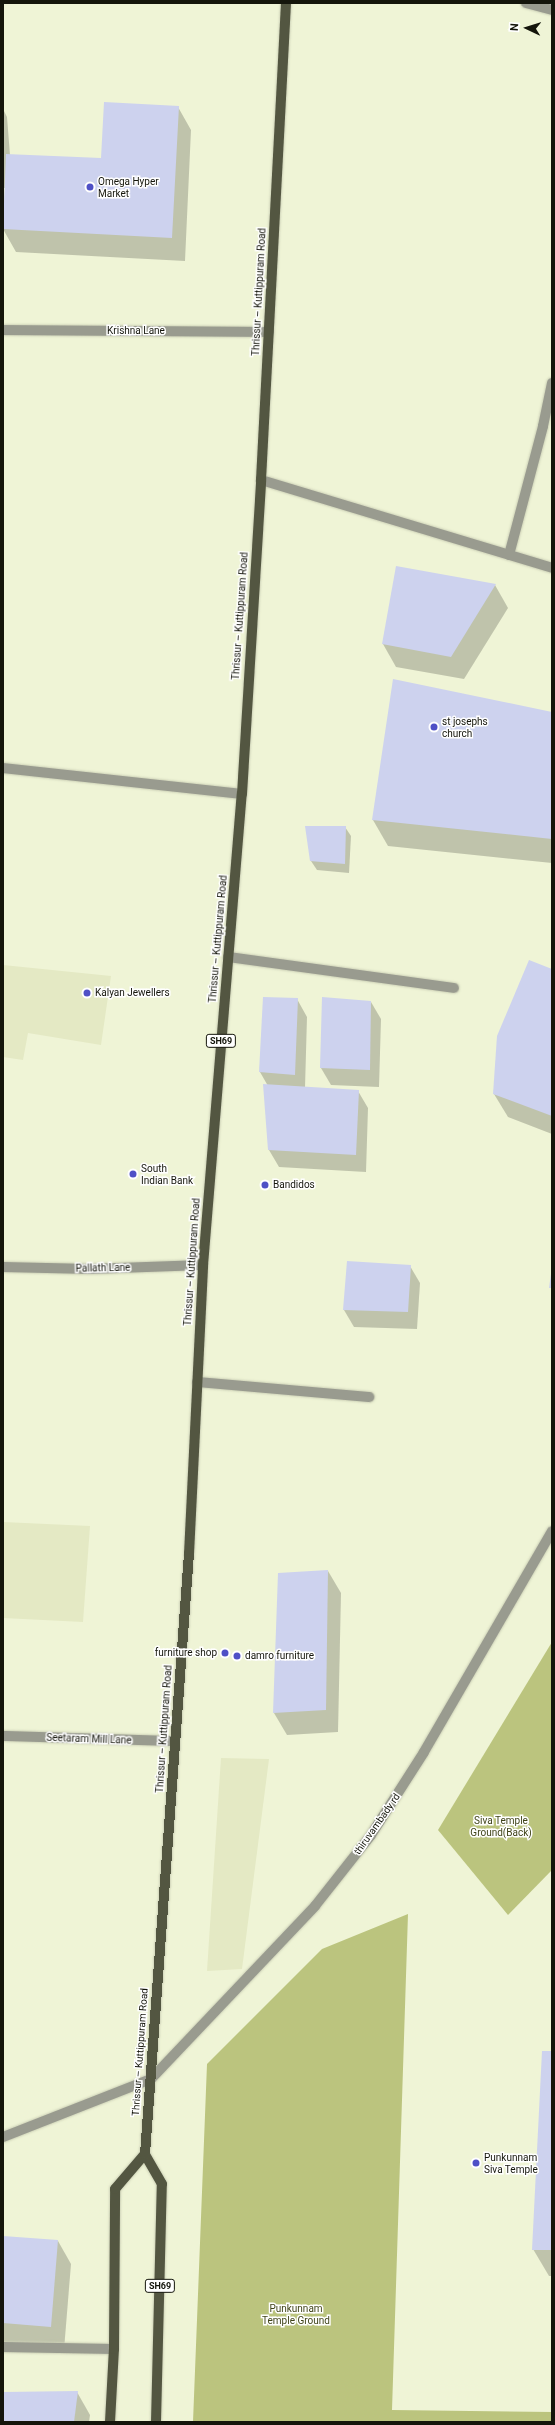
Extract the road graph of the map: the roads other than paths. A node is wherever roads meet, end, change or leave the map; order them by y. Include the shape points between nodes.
1 (286, 3) edge
2 (526, 3) edge
3 (552, 10) edge
4 (3, 330) edge
5 (269, 332) junction
6 (552, 384) edge
7 (261, 480) junction
8 (509, 555) junction
9 (552, 568) edge
10 (3, 768) edge
11 (242, 794) junction
12 (228, 958) junction
13 (454, 988) dead end
14 (203, 1265) junction
15 (3, 1267) edge
16 (197, 1382) junction
17 (369, 1398) dead end
18 (552, 1531) edge
19 (3, 1736) edge
20 (175, 1741) junction
21 (151, 2079) junction
22 (3, 2137) edge
23 (145, 2154) junction
24 (3, 2347) edge
25 (114, 2349) junction
26 (110, 2422) edge
27 (156, 2422) edge

1 - 5 main road, Thrissur – Kuttippuram Road / SH69
2 - 3 street
4 - 5 street, Krishna Lane
5 - 7 main road, Thrissur – Kuttippuram Road / SH69
6 - 8 street
7 - 8 street
7 - 11 main road, Thrissur – Kuttippuram Road / SH69
8 - 9 street
10 - 11 street
11 - 12 main road, Thrissur – Kuttippuram Road / SH69
12 - 13 street
12 - 14 main road, Thrissur – Kuttippuram Road / SH69
14 - 15 street, Pallath Lane via 90,1269
14 - 16 main road, Thrissur – Kuttippuram Road / SH69
16 - 17 street
16 - 20 main road, Thrissur – Kuttippuram Road / SH69 via 195,1448
18 - 21 street, thiruvambady rd via 424,1752 371,1835 314,1906
19 - 20 street, Seetaram Mill Lane
20 - 21 main road, Thrissur – Kuttippuram Road / SH69
21 - 22 street
21 - 23 main road, Thrissur – Kuttippuram Road / SH69
23 - 25 main road via 115,2189
23 - 27 main road, SH69 via 162,2184
24 - 25 street
25 - 26 main road

